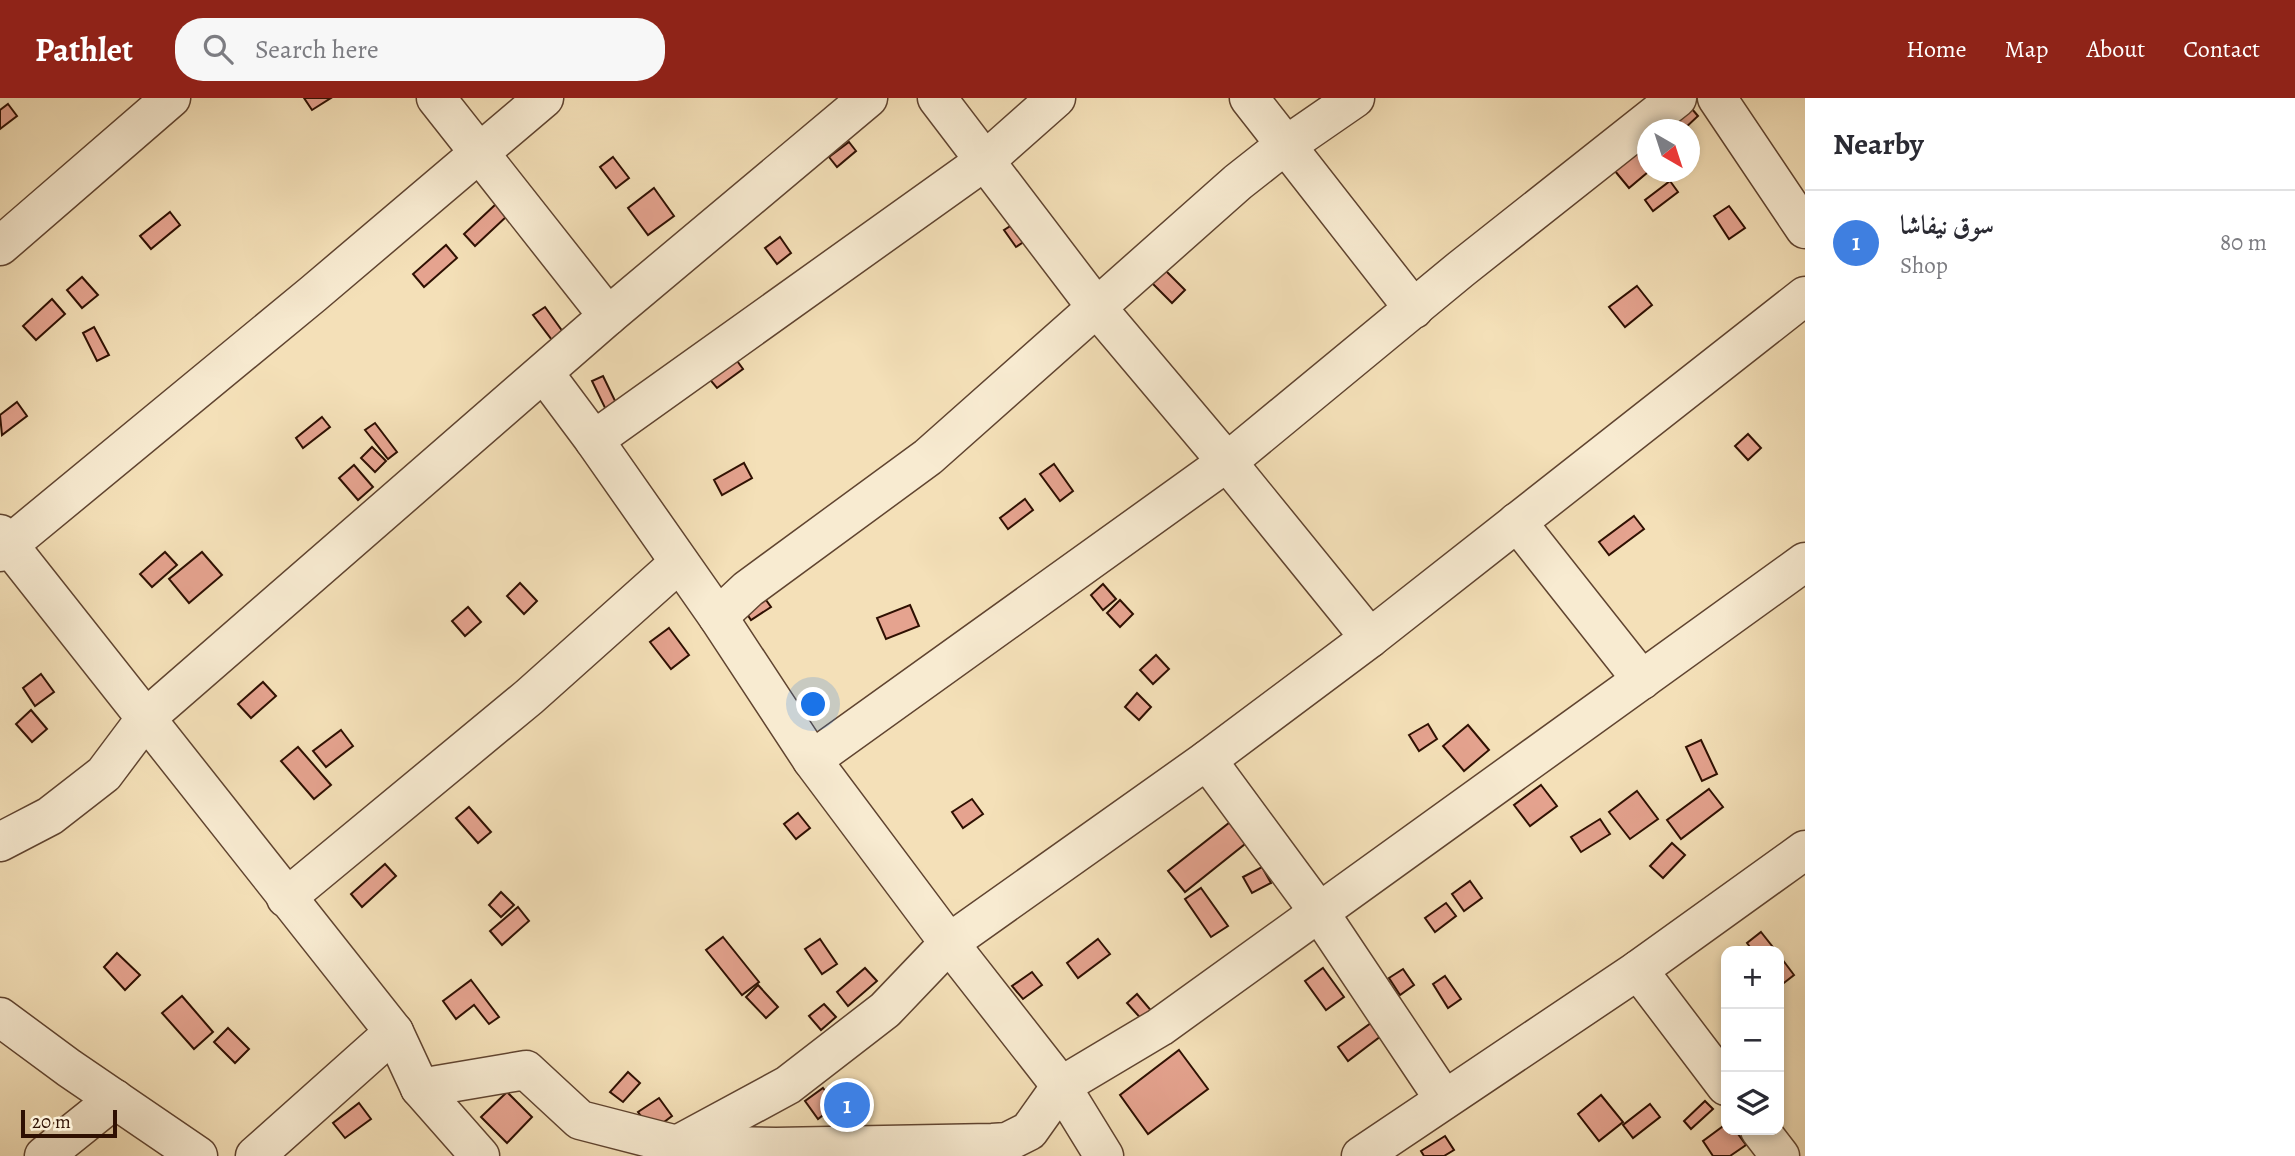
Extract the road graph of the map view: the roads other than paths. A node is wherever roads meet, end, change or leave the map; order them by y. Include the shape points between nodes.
1 (171, 98) edge
2 (436, 98) edge
3 (544, 98) edge
4 (868, 98) edge
5 (937, 98) edge
6 (1056, 98) edge
7 (1249, 98) edge
8 (1355, 98) edge
9 (1677, 98) edge
10 (1717, 98) edge
11 (1286, 145) junction
12 (480, 153) junction
13 (986, 160) junction
14 (1805, 229) edge
15 (0, 246) edge
16 (1805, 296) edge
17 (1097, 308) junction
18 (1414, 309) junction
19 (608, 316) junction
20 (544, 373) junction
21 (594, 440) junction
22 (1227, 462) junction
23 (1517, 522) junction
24 (3, 544) edge
25 (1805, 562) edge
26 (679, 563) junction
27 (718, 617) junction
28 (1370, 638) junction
29 (1642, 680) junction
30 (146, 718) junction
31 (813, 760) junction
32 (1207, 760) junction
33 (0, 842) edge
34 (1805, 850) edge
35 (286, 898) junction
36 (1319, 912) junction
37 (949, 943) junction
38 (1638, 970) junction
39 (0, 1017) edge
40 (394, 1032) junction
41 (1721, 1079) edge
42 (1061, 1086) junction
43 (420, 1088) junction
44 (115, 1099) junction
45 (1444, 1100) junction
46 (1764, 1135) edge
47 (677, 1145) junction
48 (1384, 1150) edge
49 (44, 1156) edge
50 (198, 1156) edge
51 (255, 1156) edge
52 (480, 1156) edge
53 (1104, 1156) edge
54 (1780, 1156) edge

1 - 15 street
2 - 12 street
3 - 12 street
4 - 19 street
5 - 13 street
6 - 13 street
7 - 11 street
8 - 11 street
9 - 18 street
10 - 14 street
11 - 17 street
11 - 18 street
12 - 19 street
12 - 24 street
13 - 17 street
13 - 21 street
16 - 23 street
17 - 22 street
17 - 27 street via 928,457 748,589
18 - 22 street
19 - 20 street
20 - 21 street
20 - 30 street
21 - 26 street
22 - 28 street
22 - 31 street
23 - 28 street
23 - 29 street
24 - 30 street
25 - 29 street
26 - 27 street
26 - 35 street via 528,697
27 - 31 street
28 - 32 street
29 - 36 street
30 - 33 street via 104,774 50,816
30 - 35 street
31 - 37 street
32 - 36 street
32 - 37 street
34 - 38 street
35 - 40 street
36 - 42 street via 1160,1027
36 - 45 street
37 - 42 street
37 - 47 street via 885,1010 788,1085
38 - 41 street
38 - 45 street
39 - 44 street
40 - 43 street
40 - 51 street
42 - 47 street via 1029,1131 1007,1142
42 - 53 street
43 - 47 street via 526,1070 580,1121
43 - 52 street
44 - 49 street
44 - 50 street
45 - 48 street
46 - 54 street

